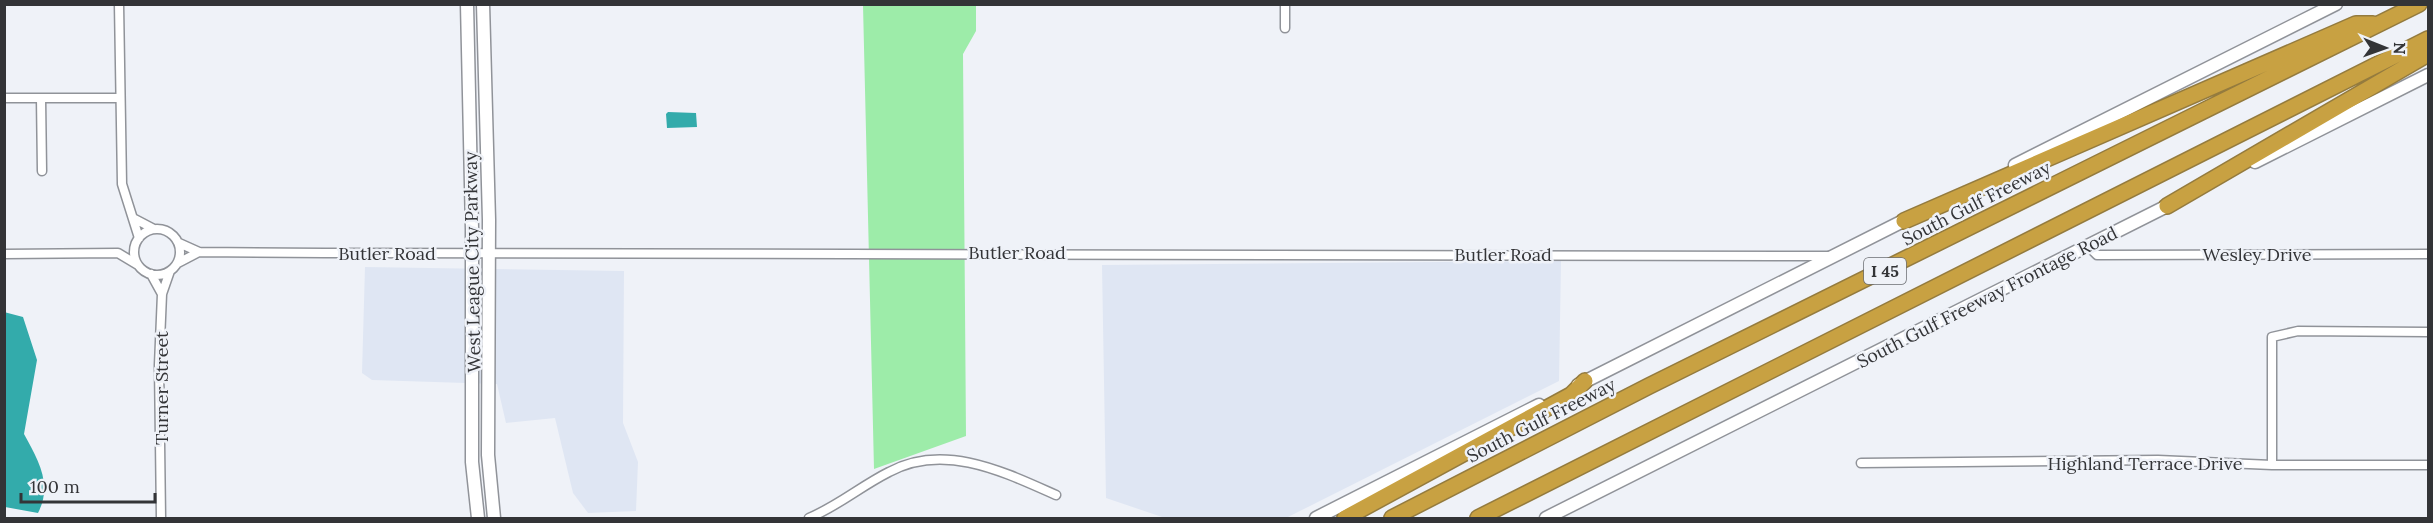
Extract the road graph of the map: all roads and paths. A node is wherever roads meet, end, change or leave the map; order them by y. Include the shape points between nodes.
1 (119, 4) edge
2 (467, 4) edge
3 (483, 4) edge
4 (1285, 4) edge
5 (2336, 4) edge
6 (2419, 4) edge
7 (2379, 24) junction
8 (1285, 28) dead end
9 (2428, 39) edge
10 (2428, 54) edge
11 (469, 70) junction
12 (485, 71) junction
13 (2428, 75) edge
14 (4, 98) edge
15 (41, 98) junction
16 (119, 98) junction
17 (42, 171) dead end
18 (2167, 206) junction
19 (133, 218) junction
20 (1904, 221) junction
21 (154, 229) junction
22 (138, 240) junction
23 (179, 243) junction
24 (2088, 246) junction
25 (200, 252) junction
26 (118, 253) junction
27 (472, 253) junction
28 (489, 253) junction
29 (4, 254) edge
30 (2428, 254) edge
31 (1835, 256) junction
32 (178, 263) junction
33 (138, 265) junction
34 (170, 271) junction
35 (151, 274) junction
36 (162, 294) junction
37 (2428, 332) edge
38 (1585, 381) junction
39 (1861, 463) dead end
40 (2272, 465) junction
41 (2428, 465) edge
42 (1056, 495) dead end
43 (161, 519) edge
44 (478, 519) edge
45 (494, 519) edge
46 (809, 519) edge
47 (1316, 519) edge
48 (1345, 519) edge
49 (1392, 519) edge
50 (1478, 519) edge
51 (1546, 519) edge

1 - 16 street
2 - 11 main road, West League City Parkway
3 - 12 main road, West League City Parkway
4 - 8 street
5 - 20 main road
6 - 7 highway, South Gulf Freeway / I 45
7 - 20 highway via 2356,24
7 - 49 highway, South Gulf Freeway / I 45 via 1649,386
9 - 50 highway, I 45
10 - 18 highway
11 - 12 main road
11 - 27 main road, West League City Parkway
12 - 28 main road, West League City Parkway
13 - 18 main road, South Gulf Freeway Frontage Road
14 - 15 street
15 - 16 street
15 - 17 street
16 - 19 street via 122,184
18 - 24 main road, South Gulf Freeway Frontage Road
19 - 21 street
19 - 22 street
20 - 31 main road
21 - 22 street
21 - 23 street via 169,232
22 - 26 street
22 - 33 street via 134,250
23 - 25 street, Butler Road
23 - 32 street
24 - 30 street, Wesley Drive via 2097,255
24 - 51 main road, South Gulf Freeway Frontage Road
25 - 27 street, Butler Road
25 - 32 street, Butler Road
26 - 29 street
26 - 33 street
27 - 28 street, Butler Road
27 - 44 main road, West League City Parkway via 472,462
28 - 31 street, Butler Road
28 - 45 main road, West League City Parkway via 488,455
31 - 38 main road
32 - 34 street
33 - 35 street
34 - 35 street
34 - 36 street, Turner Street
35 - 36 street
36 - 43 street, Turner Street
37 - 40 street via 2298,331 2272,337
38 - 47 main road
38 - 48 highway via 1572,395
39 - 40 street, Highland Terrace Drive via 2158,460
40 - 41 street, Highland Terrace Drive
42 - 46 street via 977,464 933,460 892,470

